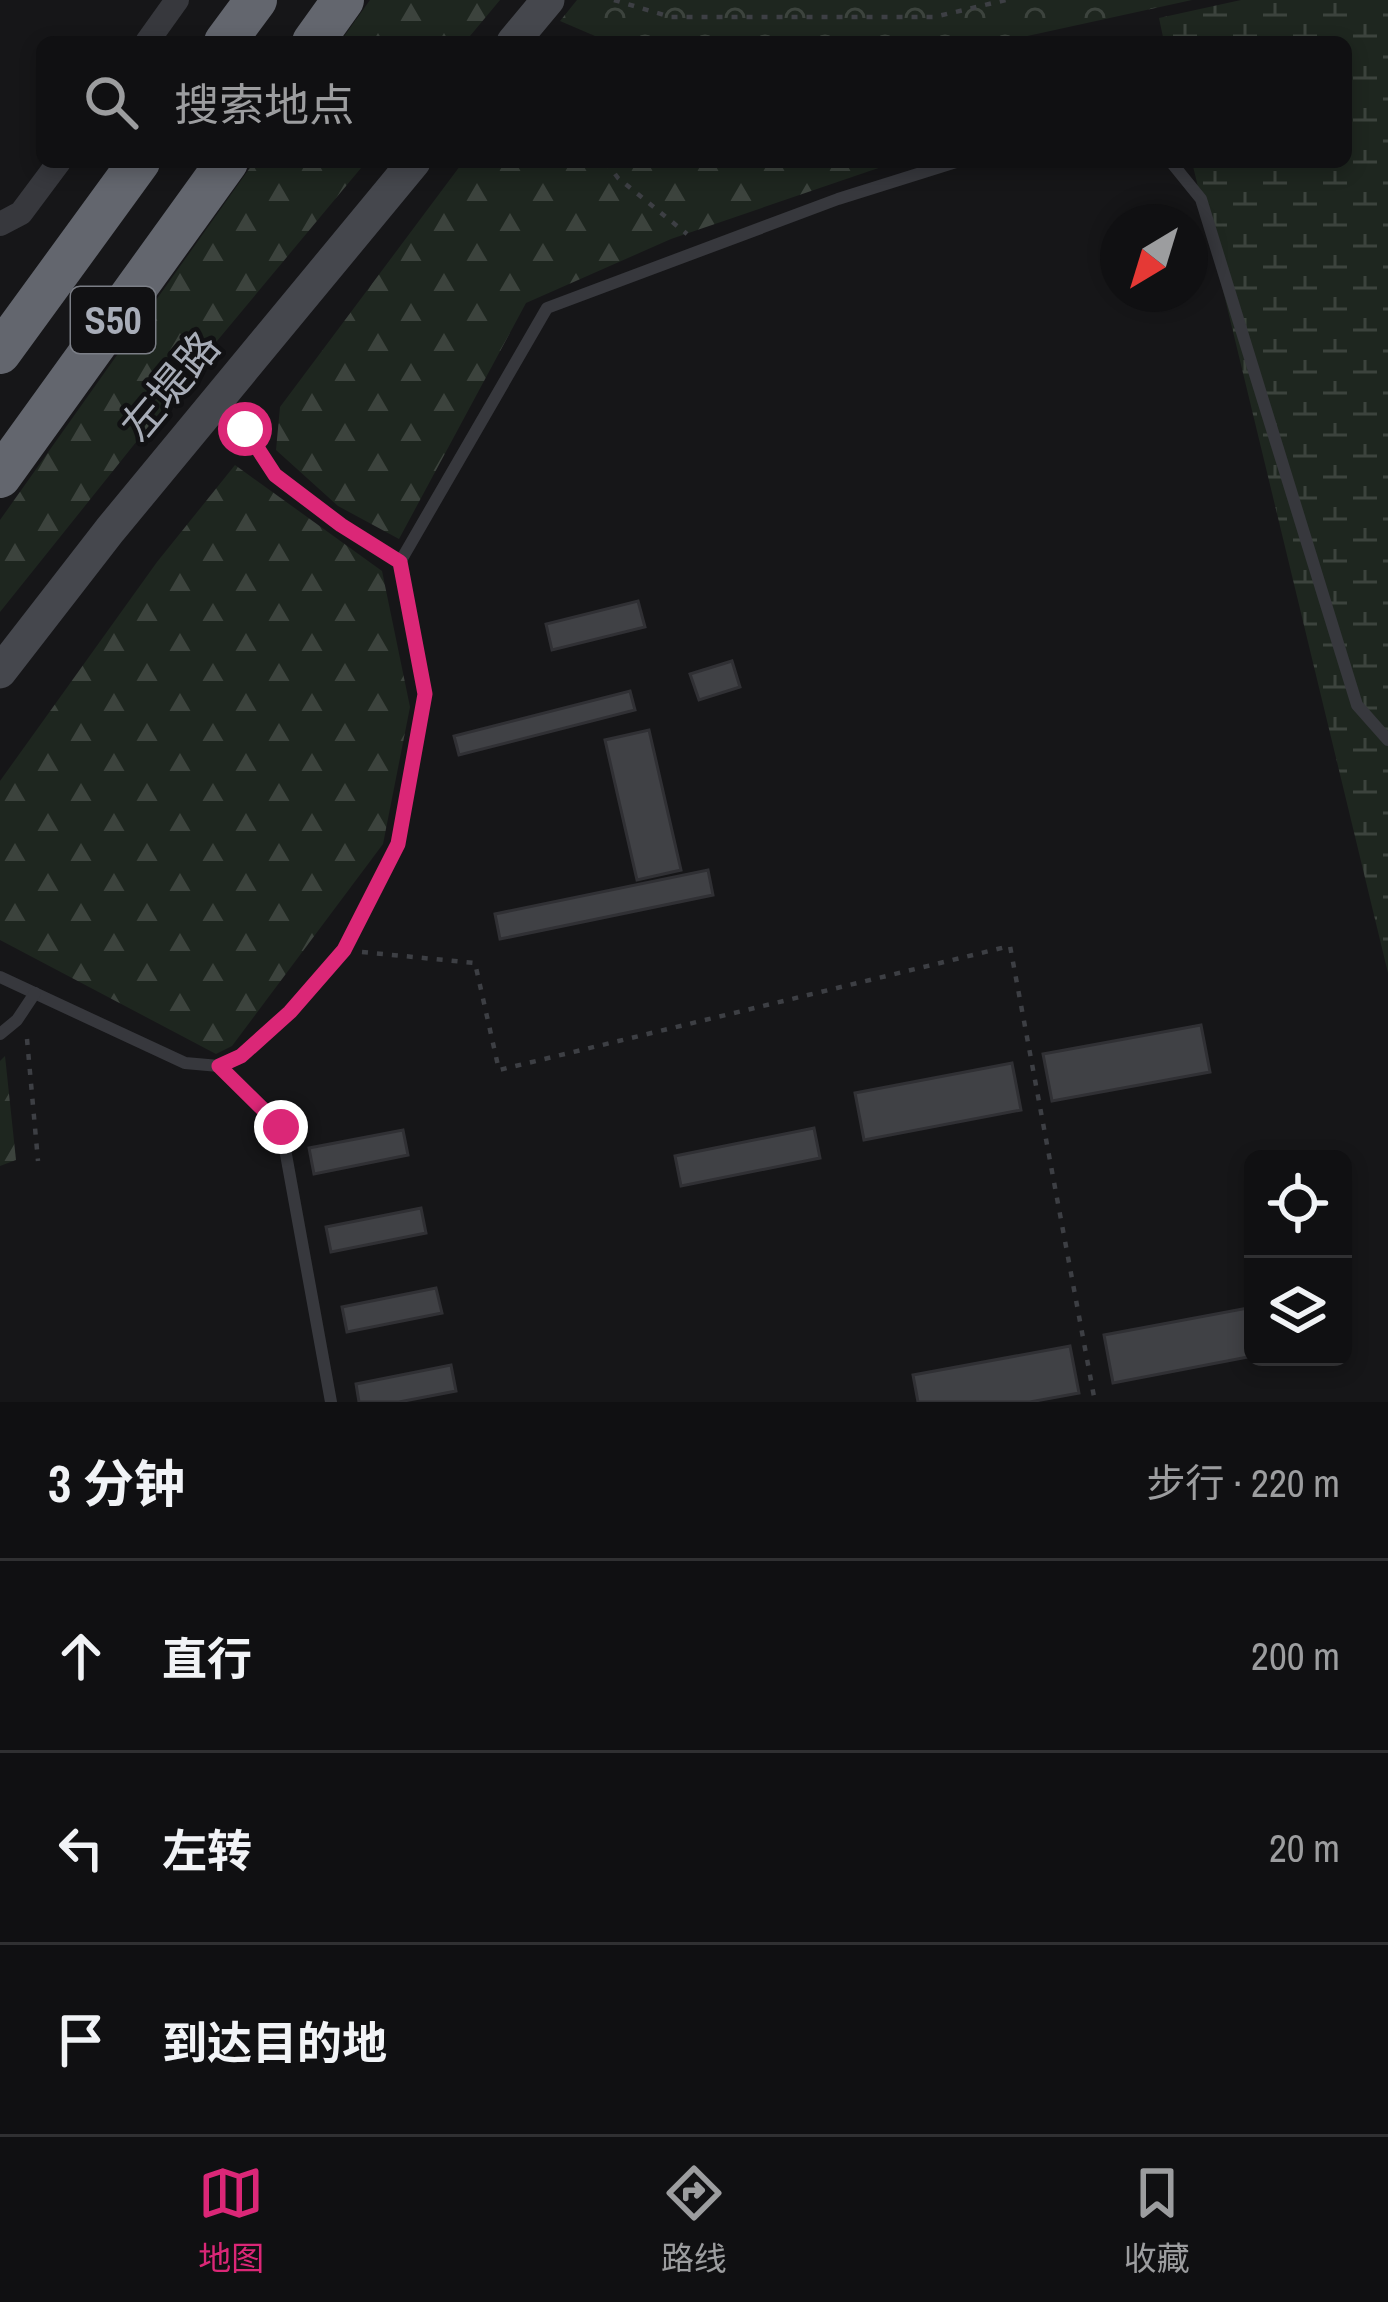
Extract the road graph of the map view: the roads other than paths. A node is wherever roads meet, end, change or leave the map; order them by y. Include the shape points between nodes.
1 (177, 0) edge
2 (256, 0) edge
3 (343, 0) edge
4 (548, 0) edge
5 (151, 36) edge
6 (230, 36) edge
7 (317, 36) edge
8 (518, 36) edge
9 (55, 168) edge
10 (135, 168) edge
11 (222, 168) edge
12 (409, 168) edge
13 (937, 168) edge
14 (1176, 168) edge
15 (0, 224) edge
16 (0, 353) edge
17 (0, 477) edge
18 (0, 672) edge
19 (1388, 740) edge
20 (0, 977) edge
21 (34, 993) junction
22 (0, 1034) edge
23 (219, 1066) junction
24 (331, 1402) edge

1 - 5 street
2 - 6 highway
3 - 7 highway
4 - 8 main road
9 - 15 street via 21,213
10 - 16 highway, S50
11 - 17 highway, S50
12 - 18 main road, 左堤路
13 - 23 lane via 547,308 400,562 425,694 398,844 344,950 290,1012
14 - 19 lane via 1201,199 1357,705
20 - 21 lane
21 - 22 lane
21 - 23 lane via 185,1063
23 - 24 lane via 281,1127

